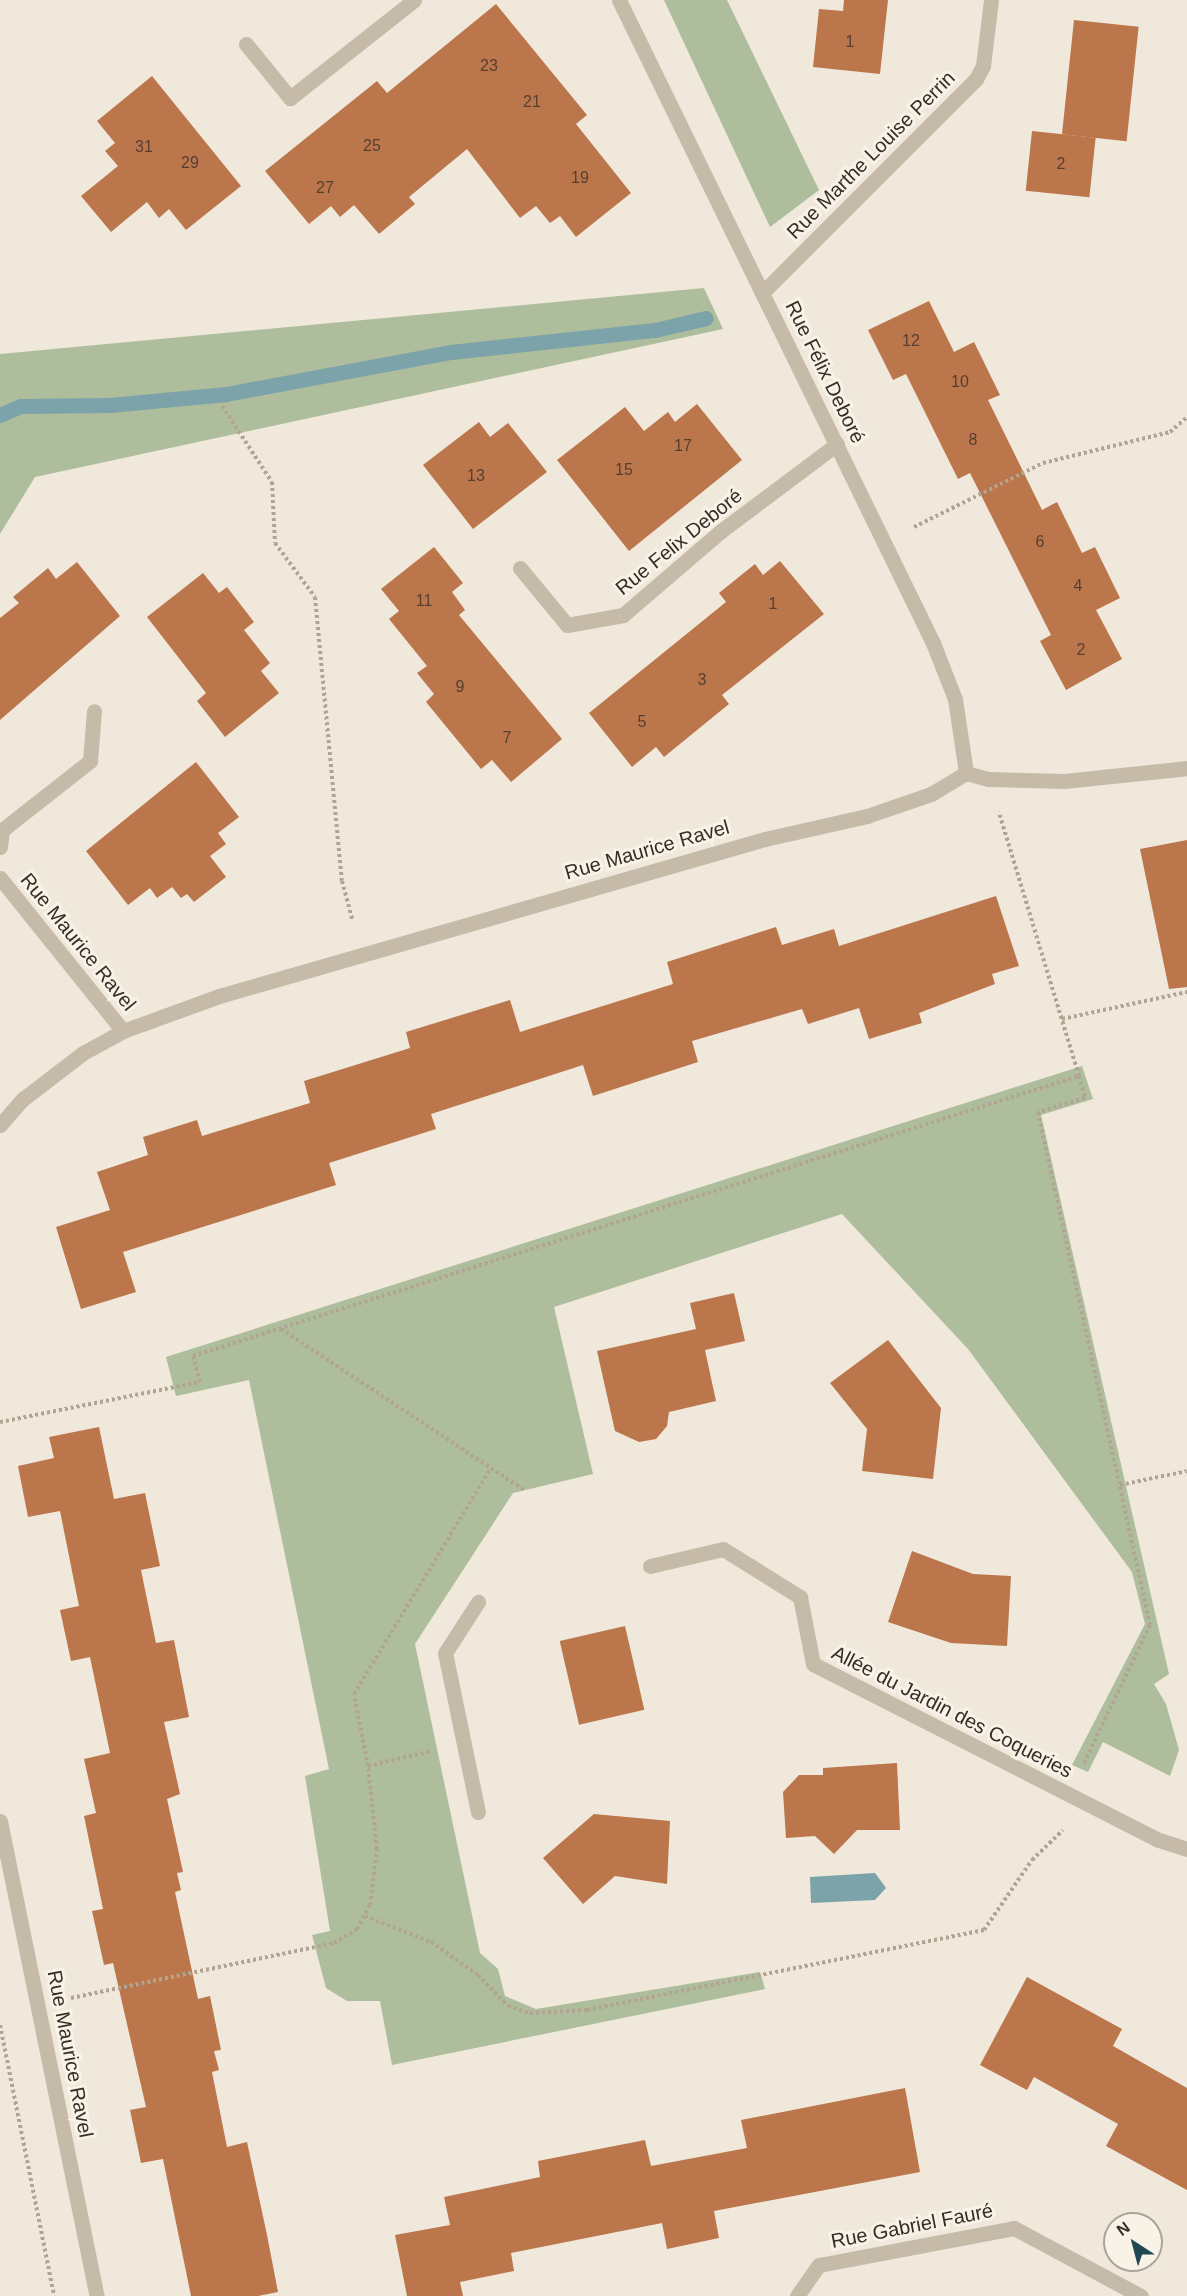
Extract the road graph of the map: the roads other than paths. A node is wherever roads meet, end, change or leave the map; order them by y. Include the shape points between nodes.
1 (414, 0) edge
2 (619, 0) edge
3 (991, 0) edge
4 (246, 44) dead end
5 (763, 292) junction
6 (837, 444) junction
7 (520, 568) dead end
8 (94, 711) dead end
9 (1187, 768) edge
10 (966, 772) junction
11 (0, 847) edge
12 (0, 878) edge
13 (123, 1031) junction
14 (0, 1125) edge
15 (650, 1566) dead end
16 (478, 1602) dead end
17 (478, 1812) dead end
18 (0, 1821) edge
19 (1187, 1849) edge
20 (97, 2296) edge
21 (797, 2296) edge
22 (1141, 2296) edge

1 - 4 street via 290,98
2 - 5 street, Rue Félix Deboré
3 - 5 street, Rue Marthe Louise Perrin via 987,44 976,79
5 - 6 street, Rue Félix Deboré
6 - 7 street, Rue Felix Deboré via 721,531 622,615 567,625
6 - 10 street, Rue Félix Deboré via 956,699
8 - 11 street via 90,761 2,830
9 - 10 street via 1105,779 989,779
10 - 13 street, Rue Maurice Ravel via 931,794 867,816 765,839 361,954 219,996
12 - 13 street, Rue Maurice Ravel
13 - 14 street, Rue Maurice Ravel via 50,1077
15 - 19 street, Allée du Jardin des Coqueries via 723,1549 800,1597 813,1664 1156,1839
16 - 17 street via 445,1653
18 - 20 street, Rue Maurice Ravel
21 - 22 street, Rue Gabriel Fauré via 819,2265 1014,2228

